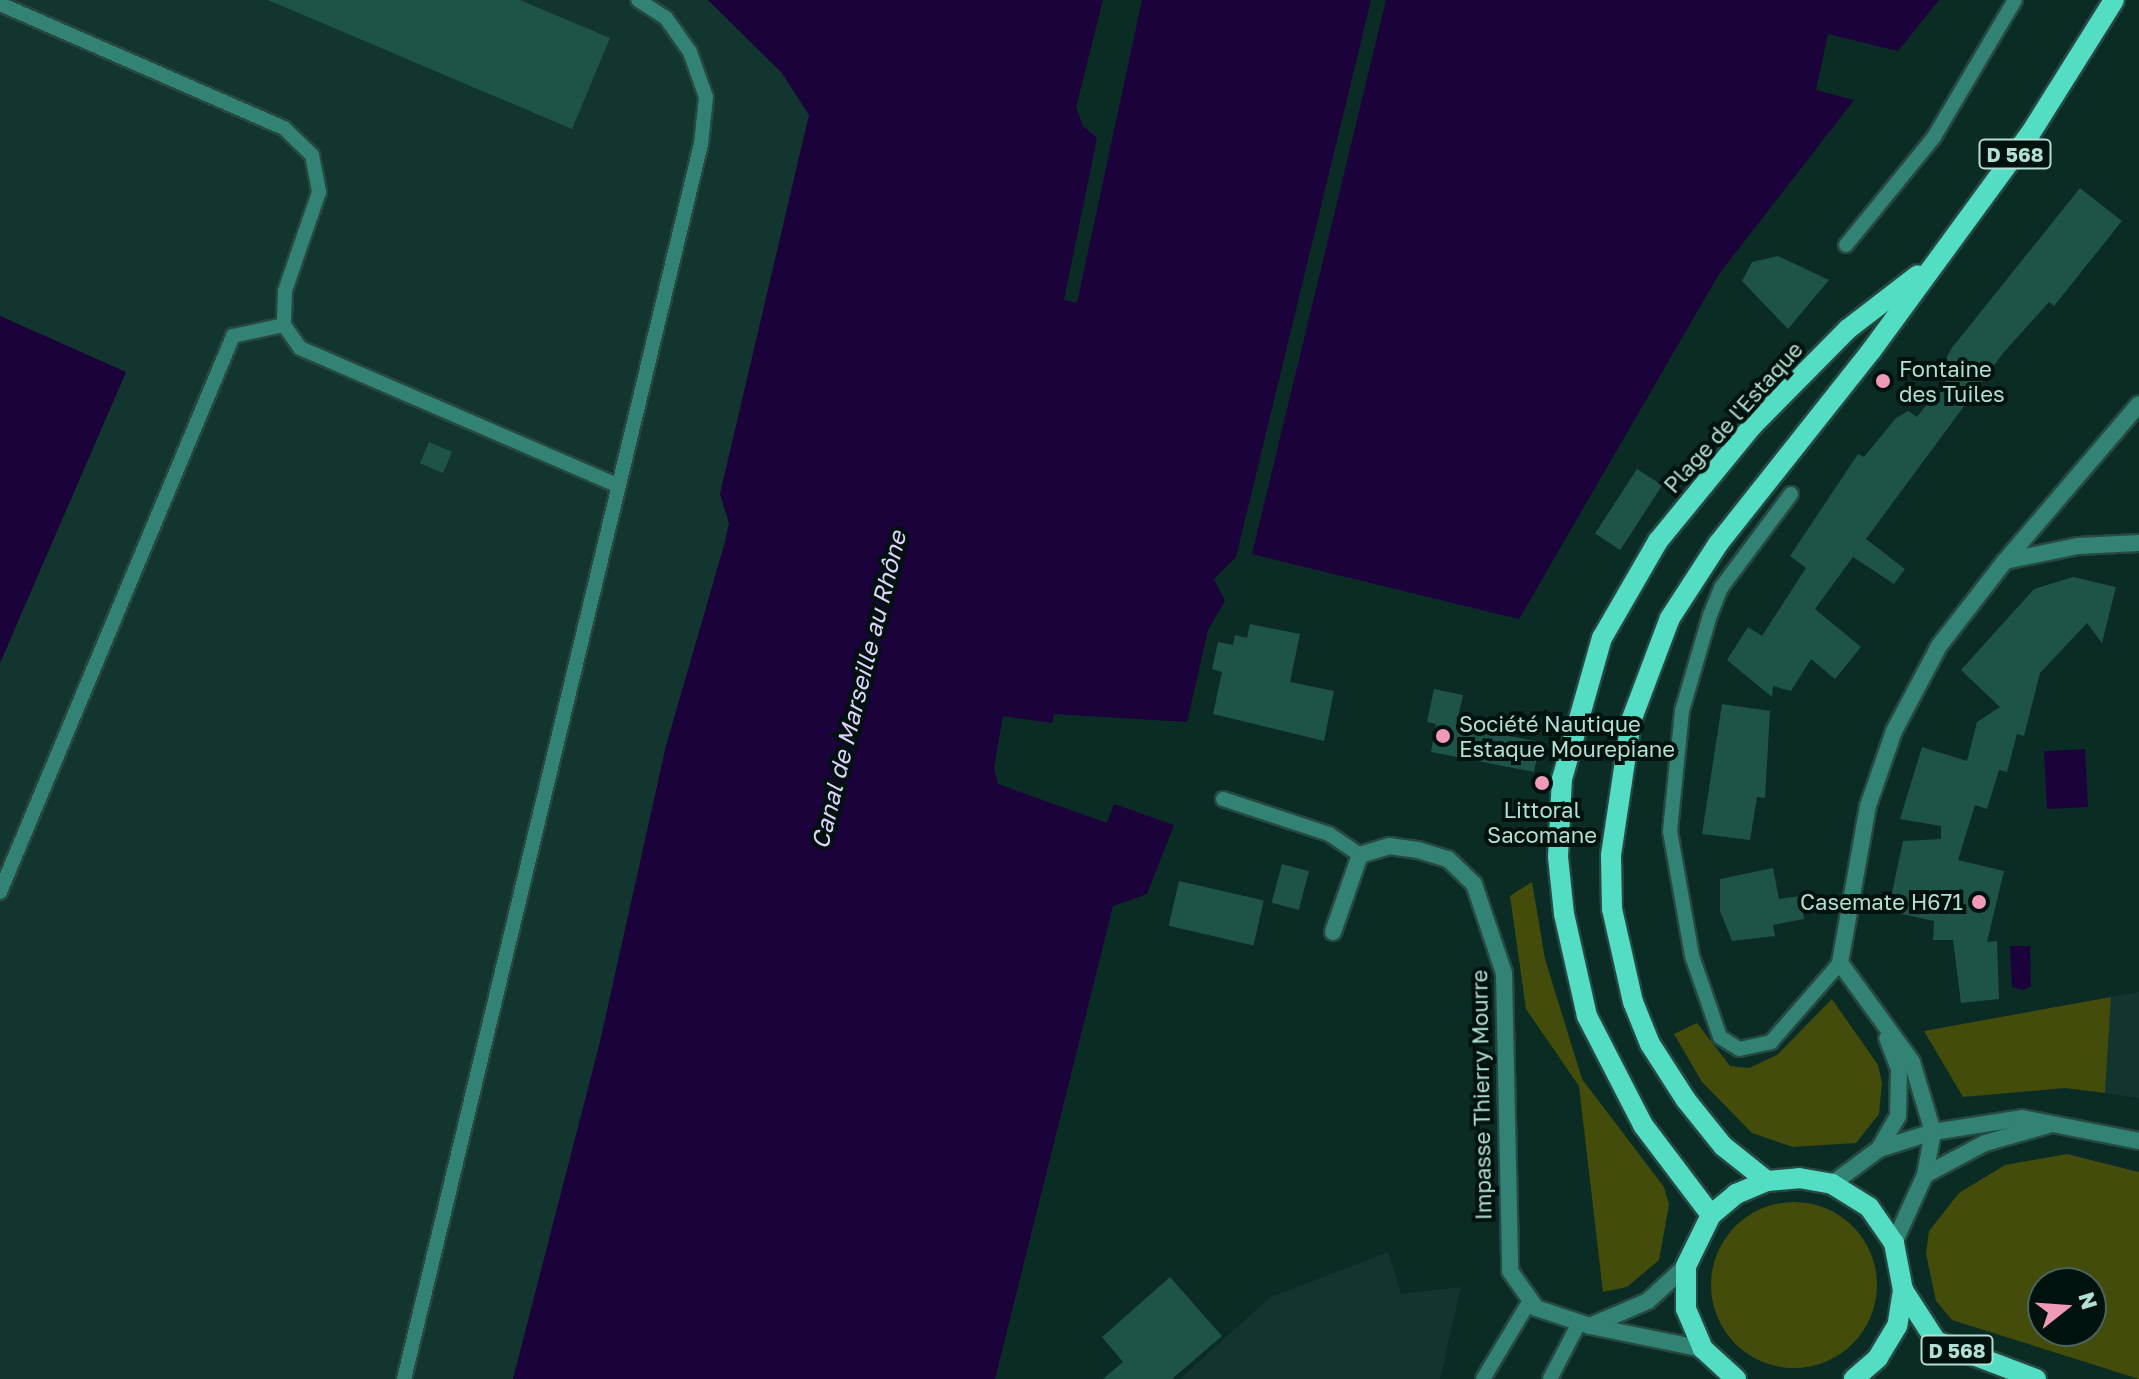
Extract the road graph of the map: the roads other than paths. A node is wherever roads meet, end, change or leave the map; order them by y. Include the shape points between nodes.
1 (638, 0) edge
2 (2015, 0) edge
3 (2102, 0) edge
4 (2114, 0) edge
5 (0, 4) edge
6 (2087, 42) junction
7 (1846, 245) dead end
8 (1935, 261) junction
9 (284, 325) junction
10 (2139, 404) edge
11 (617, 485) junction
12 (1791, 494) dead end
13 (2139, 543) edge
14 (2005, 561) junction
15 (1223, 799) dead end
16 (1360, 855) junction
17 (0, 892) edge
18 (1333, 932) dead end
19 (1840, 963) junction
20 (1880, 1022) junction
21 (2058, 1122) junction
22 (1933, 1132) junction
23 (2139, 1141) edge
24 (1879, 1149) junction
25 (1925, 1175) junction
26 (1767, 1181) junction
27 (1832, 1184) junction
28 (1711, 1215) junction
29 (1894, 1243) junction
30 (1686, 1266) junction
31 (1903, 1290) junction
32 (1529, 1302) junction
33 (1584, 1326) junction
34 (1703, 1349) junction
35 (1726, 1375) edge
36 (404, 1379) edge
37 (1483, 1379) edge
38 (1550, 1379) edge
39 (1854, 1379) edge
40 (2036, 1379) edge

1 - 11 lane via 666,18 690,52 706,97 701,144
2 - 7 lane via 1934,137
3 - 6 main road, Plage de l'Estaque / D 568
4 - 6 main road, Plage de l'Estaque / D 568
5 - 9 lane via 284,128 312,155 319,192 285,291
6 - 8 main road, Plage de l'Estaque / D 568 via 2030,134
8 - 26 main road, Plage de l'Estaque / D 568 via 1718,544 1670,618 1649,661 1617,781 1612,909 1633,1002 1650,1044 1686,1100 1723,1146
8 - 28 main road, Plage de l'Estaque / D 568 via 1848,329 1752,426 1675,518 1602,638 1562,779 1562,900 1587,1016 1643,1125
9 - 11 lane via 300,348
9 - 17 lane via 233,336
10 - 14 street
11 - 36 lane
12 - 19 lane via 1721,588 1710,615 1682,711 1670,831 1692,956 1708,1016 1720,1037 1739,1049 1771,1042
13 - 14 street via 2078,546
14 - 19 street via 1939,646 1894,731 1868,806
15 - 16 lane via 1329,834
16 - 18 street
16 - 32 street, Impasse Thierry Mourre via 1389,846 1448,859 1474,884 1491,923 1504,973 1506,1249 1510,1271
19 - 20 street
20 - 22 street via 1912,1062
20 - 24 street via 1900,1089 1898,1116
21 - 22 street via 2022,1118
21 - 23 street
21 - 25 street via 1985,1143
22 - 24 street
22 - 25 street
24 - 27 street
25 - 29 street
26 - 27 main road via 1799,1178
26 - 28 main road via 1736,1194
27 - 29 main road via 1869,1207
28 - 30 main road
29 - 31 main road
30 - 33 street via 1648,1301
30 - 34 main road via 1686,1309
31 - 39 main road via 1897,1326 1878,1358
31 - 40 main road, D 568 via 1936,1341
32 - 33 street
32 - 37 lane
33 - 34 street
33 - 38 lane
34 - 35 main road

